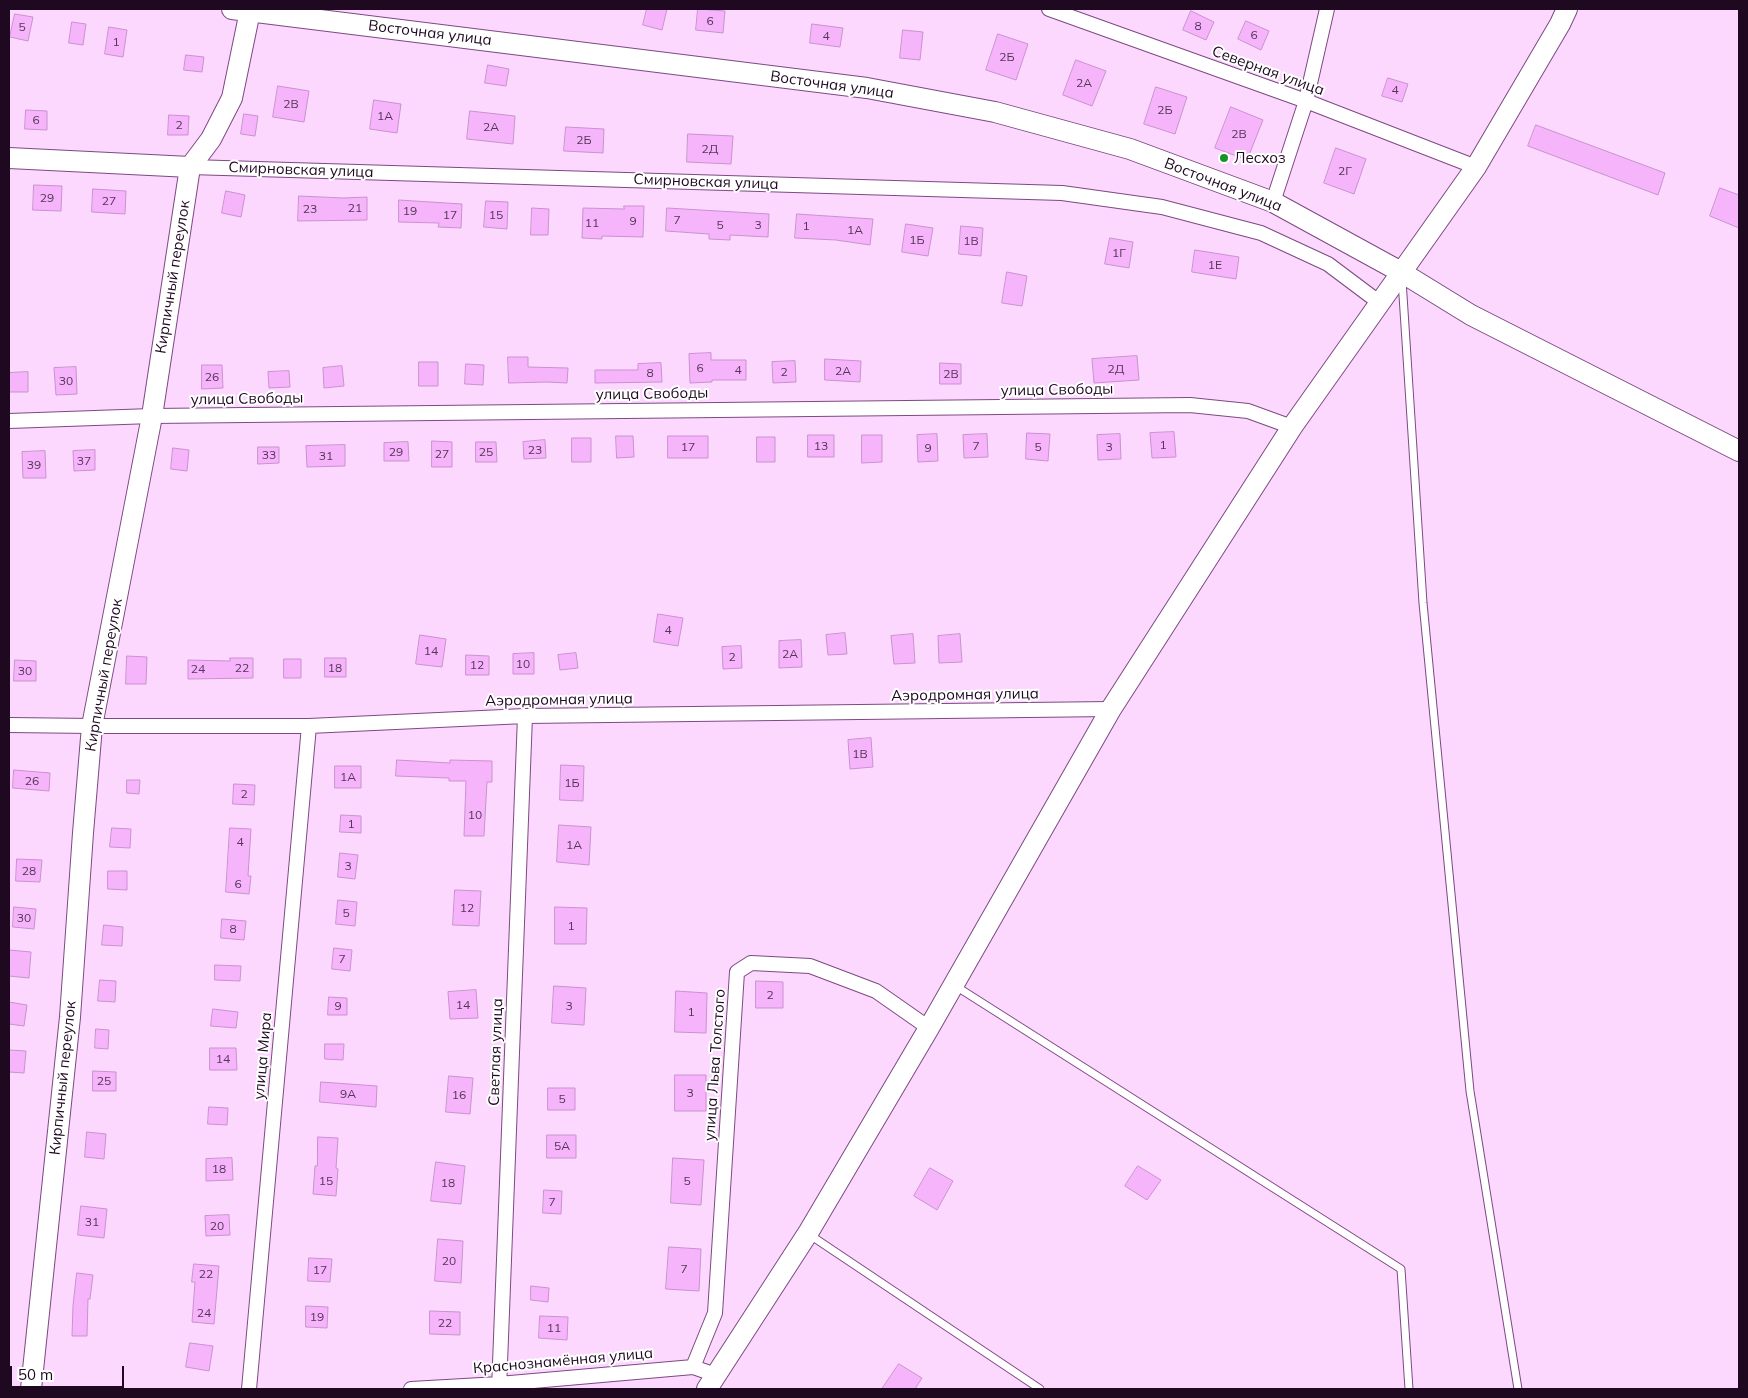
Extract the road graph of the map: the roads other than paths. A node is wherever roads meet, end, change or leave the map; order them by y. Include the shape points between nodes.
1 (244, 9) edge
2 (1049, 9) edge
3 (1327, 9) edge
4 (1567, 9) edge
5 (1306, 102) junction
6 (9, 158) edge
7 (190, 167) junction
8 (1476, 167) junction
9 (1273, 202) junction
10 (1401, 272) junction
11 (1380, 303) junction
12 (152, 416) junction
13 (9, 421) edge
14 (1292, 427) junction
15 (1739, 450) edge
16 (1111, 709) junction
17 (525, 716) junction
18 (9, 725) edge
19 (92, 726) junction
20 (309, 726) junction
21 (954, 984) junction
22 (929, 1028) junction
23 (808, 1233) junction
24 (694, 1367) junction
25 (711, 1382) edge
26 (499, 1386) edge
27 (31, 1389) edge
28 (249, 1389) edge
29 (411, 1389) edge
30 (1040, 1389) edge
31 (1409, 1389) edge
32 (1518, 1389) edge

1 - 7 street, Кирпичный переулок via 232,98 212,139
1 - 9 street, Восточная улица via 867,88 977,108 1130,149
2 - 5 street, Северная улица
3 - 5 street
4 - 8 street
5 - 8 street, Северная улица
5 - 9 street
6 - 7 street, Смирновская улица
7 - 11 street, Смирновская улица via 1062,193 1162,207 1261,233 1328,264
7 - 12 street, Кирпичный переулок
8 - 10 street
9 - 10 street, Восточная улица
10 - 11 street
10 - 15 street, Восточная улица via 1471,315
10 - 32 lane via 1423,603 1470,1091
11 - 14 street
12 - 13 street, улица Свободы
12 - 14 street, улица Свободы via 1190,405 1248,412
12 - 19 street, Кирпичный переулок
14 - 16 street
16 - 17 street, Аэродромная улица
16 - 21 street
17 - 20 street, Аэродромная улица
17 - 26 street, Светлая улица
18 - 19 street, Аэродромная улица
19 - 20 street, Аэродромная улица
19 - 27 street, Кирпичный переулок via 70,1017
20 - 28 street, улица Мира
21 - 22 street
21 - 31 lane via 1401,1269
22 - 23 street
22 - 24 street, улица Льва Толстого via 876,992 810,966 751,963 737,972 715,1313
23 - 25 street
23 - 30 lane
24 - 25 street, Краснознамённая улица
24 - 26 street, Краснознамённая улица
26 - 29 street, Краснознамённая улица

